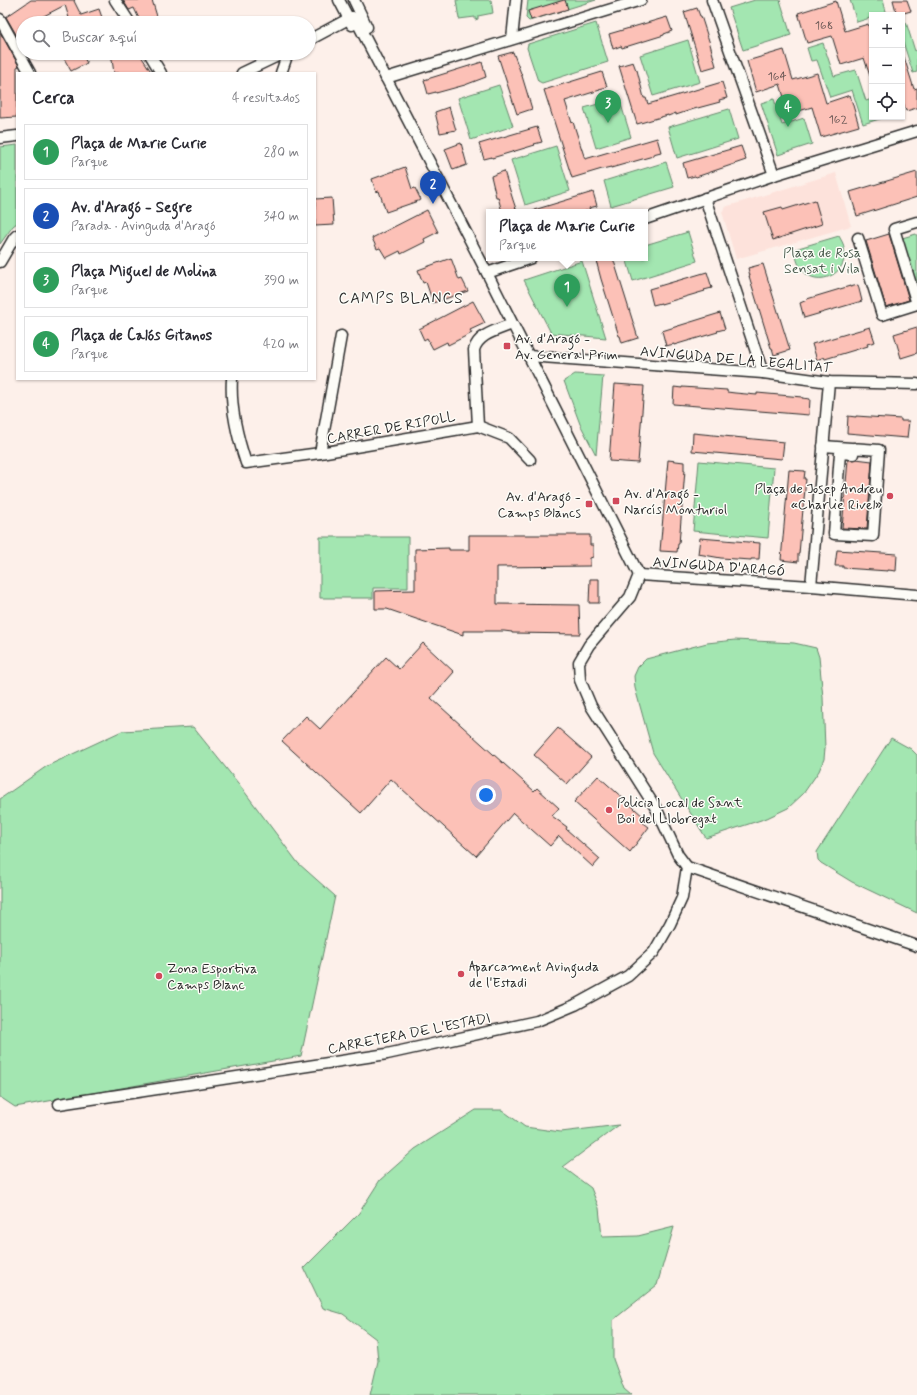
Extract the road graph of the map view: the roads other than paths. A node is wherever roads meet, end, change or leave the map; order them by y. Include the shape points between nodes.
1 (115, 0) edge
2 (340, 0) edge
3 (347, 0) edge
4 (354, 0) edge
5 (516, 0) edge
6 (641, 0) edge
7 (712, 0) edge
8 (125, 16) edge
9 (351, 18) junction
10 (0, 19) edge
11 (316, 36) edge
12 (512, 39) junction
13 (16, 48) edge
14 (23, 60) edge
15 (153, 60) edge
16 (270, 60) edge
17 (271, 60) edge
18 (286, 60) edge
19 (378, 62) junction
20 (29, 72) edge
21 (160, 72) edge
22 (244, 72) edge
23 (255, 72) edge
24 (281, 72) edge
25 (386, 78) junction
26 (917, 130) edge
27 (16, 136) edge
28 (0, 138) edge
29 (774, 176) junction
30 (705, 198) junction
31 (648, 218) edge
32 (917, 222) edge
33 (16, 237) edge
34 (858, 238) dead end
35 (522, 261) edge
36 (0, 262) edge
37 (487, 273) junction
38 (917, 304) edge
39 (512, 324) junction
40 (341, 336) dead end
41 (528, 356) junction
42 (763, 373) junction
43 (232, 380) edge
44 (829, 382) junction
45 (917, 384) edge
46 (478, 426) junction
47 (824, 446) junction
48 (854, 448) junction
49 (320, 453) junction
50 (530, 460) dead end
51 (639, 575) junction
52 (811, 586) junction
53 (917, 595) edge
54 (687, 867) junction
55 (917, 946) edge
56 (59, 1104) dead end

1 - 8 street
2 - 9 street, AVINGUDA D'ARAGÓ
3 - 9 street, AVINGUDA D'ARAGÓ via 353,12
4 - 19 street, AVINGUDA D'ARAGÓ via 379,51
5 - 12 street
6 - 12 street
7 - 29 street
9 - 11 street
9 - 19 street, AVINGUDA D'ARAGÓ via 367,55
10 - 13 street
12 - 25 street
14 - 20 street
15 - 21 street
16 - 22 street
17 - 23 street
18 - 24 street
19 - 25 street, AVINGUDA D'ARAGÓ
25 - 37 street, AVINGUDA D'ARAGÓ
26 - 29 street
27 - 28 street
29 - 30 street
30 - 31 street
30 - 42 street
32 - 38 street via 894,229
33 - 36 street
34 - 38 street via 882,315
35 - 37 street
37 - 39 street, AVINGUDA D'ARAGÓ
39 - 41 street, AVINGUDA D'ARAGÓ
39 - 46 street via 479,339 475,346
40 - 49 street
41 - 42 street, AVINGUDA DE LA LEGALITAT
41 - 51 street, AVINGUDA D'ARAGÓ
42 - 44 street, AVINGUDA DE LA LEGALITAT
43 - 49 street, CARRER DE RIPOLL via 231,395 237,436 246,463
44 - 45 street, AVINGUDA DE LA LEGALITAT
44 - 47 street
46 - 49 street, CARRER DE RIPOLL
46 - 50 street via 509,438
47 - 48 street
47 - 52 street
48 - 48 street via 879,450 872,536 834,534 840,453 854,454
51 - 52 street, AVINGUDA D'ARAGÓ
51 - 54 street via 630,597 589,645 579,662 580,680 591,706 657,810 678,855
52 - 53 street, AVINGUDA D'ARAGÓ
54 - 55 street
54 - 56 street, CARRETERA DE L'ESTADI via 682,898 654,952 628,976 575,1005 537,1021 387,1054

